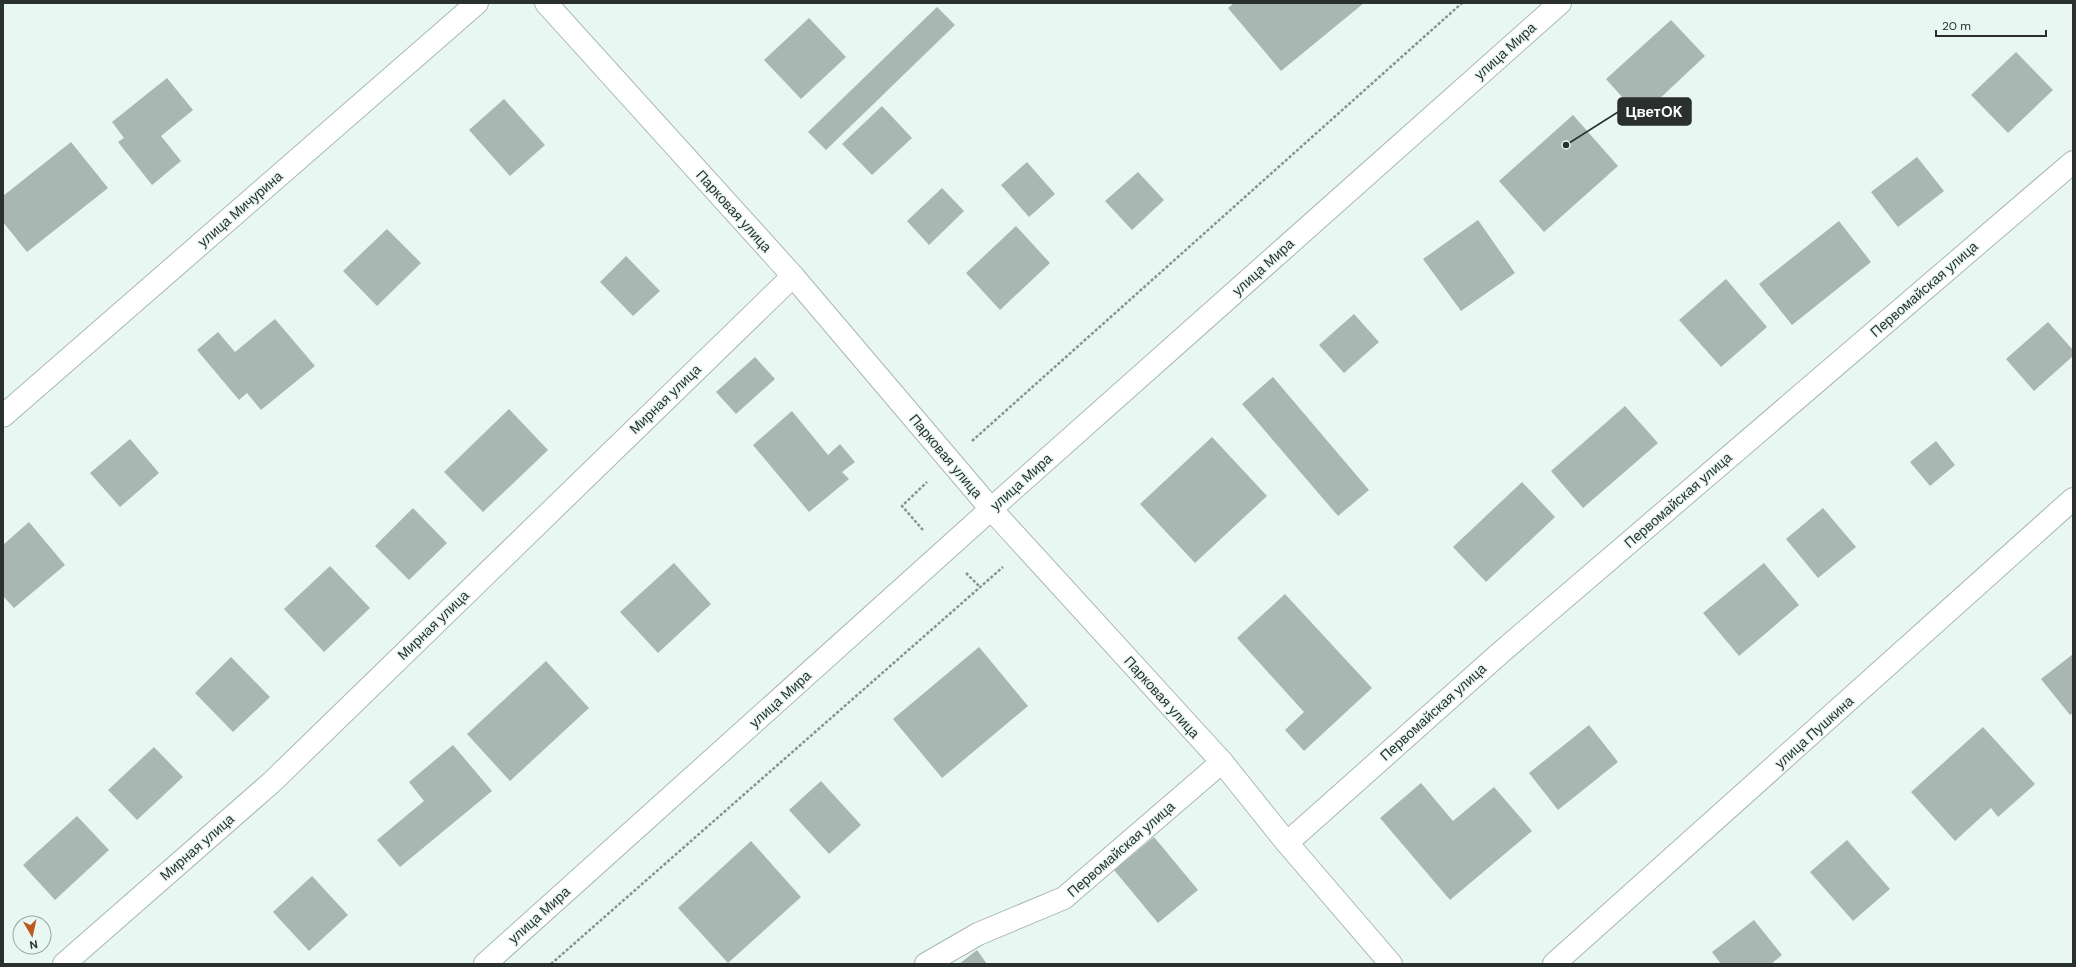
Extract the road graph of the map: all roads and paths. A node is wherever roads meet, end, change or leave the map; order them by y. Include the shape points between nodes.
1 (477, 3) edge
2 (546, 3) edge
3 (1462, 3) edge
4 (1560, 3) edge
5 (2073, 162) edge
6 (793, 276) junction
7 (3, 416) edge
8 (950, 461) junction
9 (2073, 499) edge
10 (991, 509) junction
11 (1025, 547) junction
12 (1222, 762) junction
13 (1286, 843) junction
14 (64, 964) edge
15 (485, 964) edge
16 (551, 964) edge
17 (926, 964) edge
18 (1391, 964) edge
19 (1554, 964) edge

1 - 7 street, улица Мичурина
2 - 6 street, Парковая улица
3 - 8 path
4 - 10 street, улица Мира
5 - 13 street, Первомайская улица via 1499,654
6 - 8 street, Парковая улица
6 - 14 street, Мирная улица via 272,782
8 - 10 street, Парковая улица
9 - 19 street, улица Пушкина
10 - 11 street, Парковая улица
10 - 15 street, улица Мира
11 - 12 street, Парковая улица
11 - 16 path
12 - 13 street, Парковая улица
12 - 17 street, Первомайская улица via 1064,898 978,934
13 - 18 street, Парковая улица

